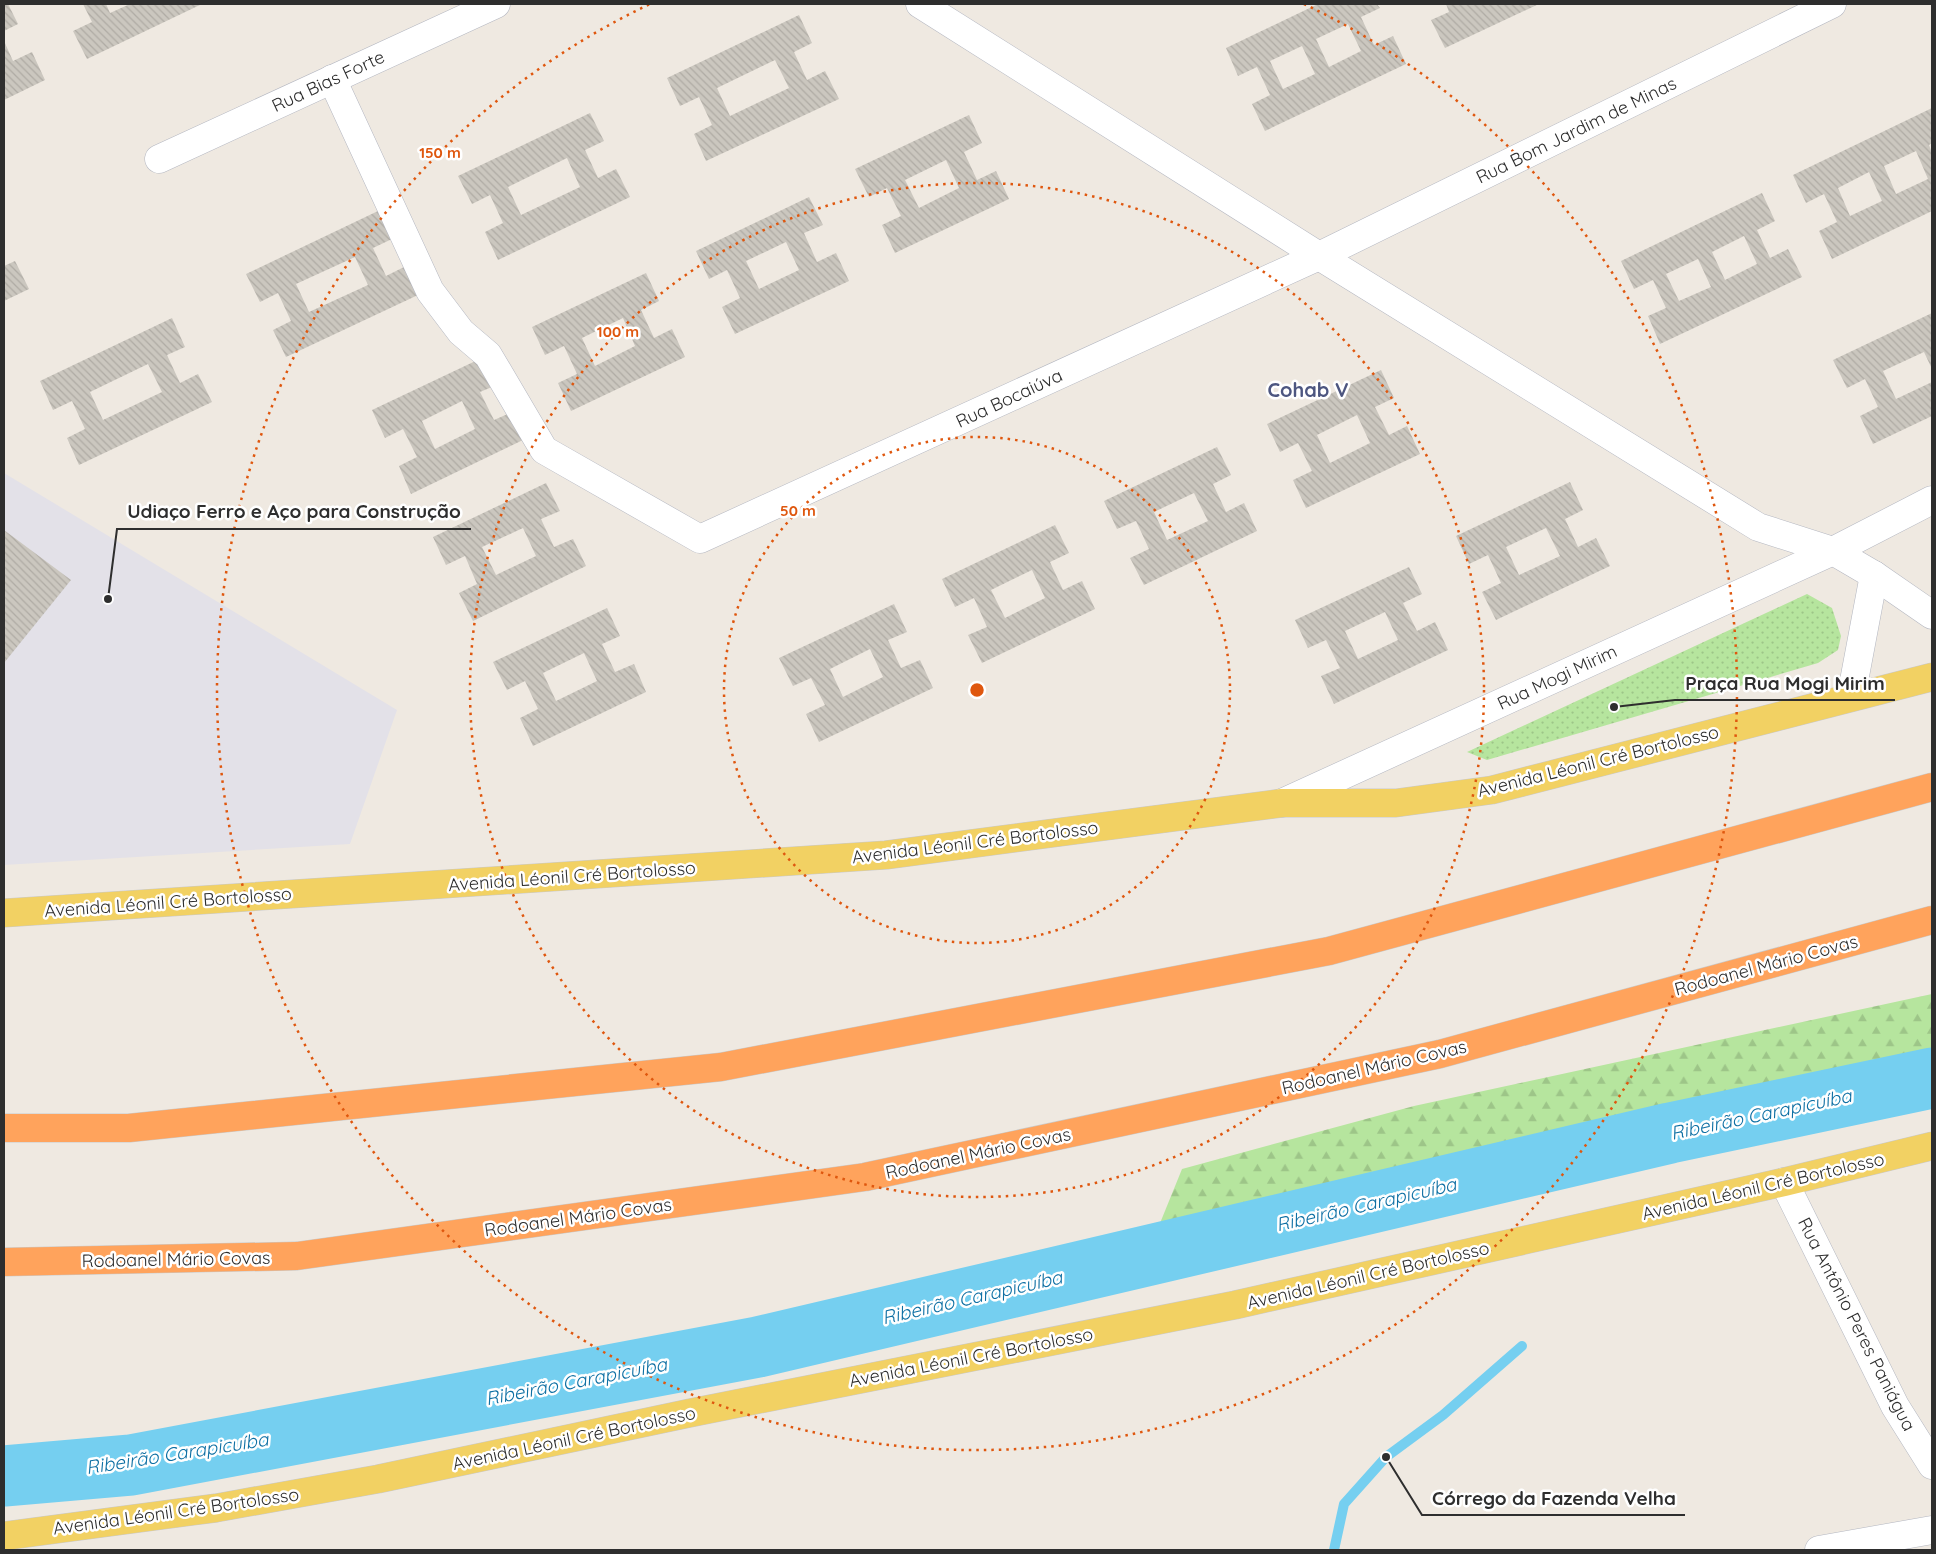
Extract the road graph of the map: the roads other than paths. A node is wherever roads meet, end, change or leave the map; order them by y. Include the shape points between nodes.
1 (496, 4) edge
2 (920, 4) edge
3 (1832, 4) edge
4 (332, 79) junction
5 (159, 159) dead end
6 (1319, 256) junction
7 (1932, 500) edge
8 (1833, 551) junction
9 (1874, 575) junction
10 (1932, 615) edge
11 (1932, 677) edge
12 (1851, 697) junction
13 (1932, 787) edge
14 (1282, 803) junction
15 (4, 913) edge
16 (1932, 920) edge
17 (4, 1128) edge
18 (1932, 1146) edge
19 (1784, 1182) junction
20 (4, 1262) edge
21 (1932, 1465) edge
22 (1932, 1530) edge
23 (4, 1536) edge
24 (1819, 1550) edge

1 - 4 street, Rua Bias Forte
2 - 6 street
3 - 6 street, Rua Bom Jardim de Minas
4 - 5 street, Rua Bias Forte
4 - 6 street, Rua Bocaiúva via 430,292 461,332 488,355 544,450 700,539
6 - 8 street via 1758,527
7 - 8 street, Rua Mogi Mirim
8 - 9 street
8 - 14 street, Rua Mogi Mirim
9 - 10 street
9 - 12 street
11 - 12 main road, Avenida Léonil Cré Bortolosso
12 - 14 main road, Avenida Léonil Cré Bortolosso via 1492,790 1396,802
13 - 17 highway via 1328,951 721,1067 130,1128
14 - 15 main road, Avenida Léonil Cré Bortolosso via 886,855
16 - 20 highway, Rodoanel Mário Covas via 1440,1054 865,1177 297,1256
18 - 19 main road, Avenida Léonil Cré Bortolosso
19 - 21 street, Rua Antônio Peres Paniágua via 1895,1406
19 - 23 main road, Avenida Léonil Cré Bortolosso via 1235,1305 690,1413 378,1479 216,1508
22 - 24 street

